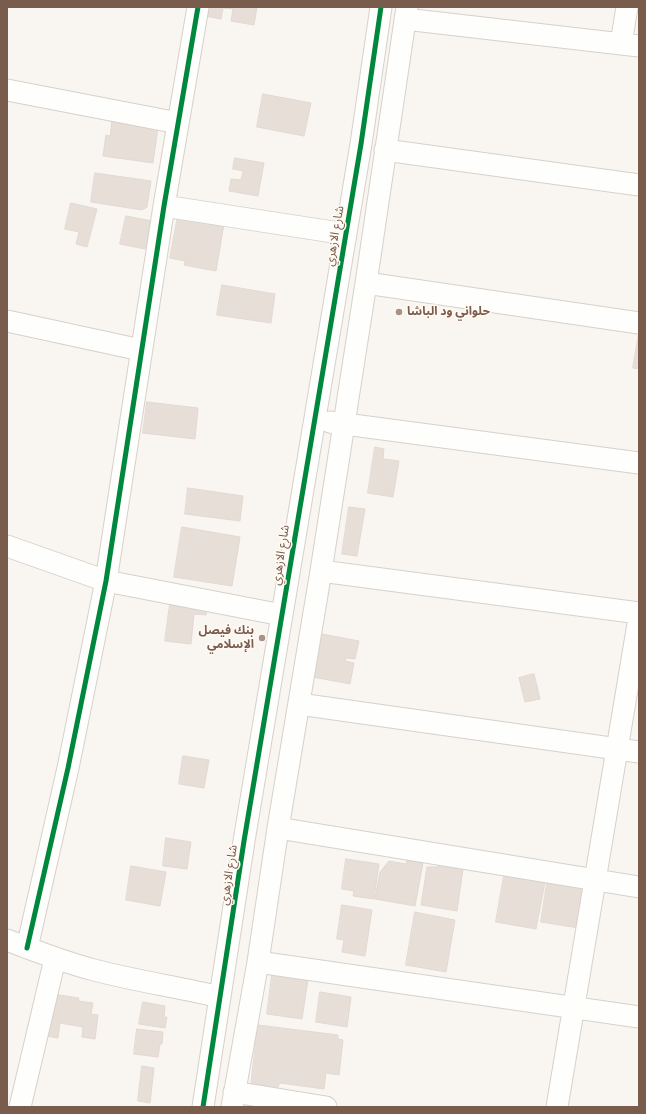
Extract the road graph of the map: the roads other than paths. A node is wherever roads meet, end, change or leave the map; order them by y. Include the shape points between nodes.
1 (198, 7) edge
2 (381, 7) edge
3 (627, 7) edge
4 (406, 13) edge
5 (630, 45) edge
6 (7, 90) edge
7 (178, 123) junction
8 (385, 150) junction
9 (639, 185) edge
10 (164, 206) junction
11 (346, 234) junction
12 (366, 282) junction
13 (7, 321) edge
14 (639, 323) edge
15 (141, 350) junction
16 (314, 419) junction
17 (344, 425) junction
18 (639, 463) edge
19 (7, 546) edge
20 (321, 571) junction
21 (106, 581) junction
22 (639, 613) edge
23 (282, 615) junction
24 (639, 618) edge
25 (299, 704) junction
26 (617, 749) junction
27 (639, 752) edge
28 (278, 828) junction
29 (595, 880) junction
30 (639, 887) edge
31 (7, 940) edge
32 (27, 948) junction
33 (55, 958) junction
34 (258, 962) junction
35 (220, 997) junction
36 (574, 1007) junction
37 (639, 1017) edge
38 (233, 1100) edge
39 (20, 1107) edge
40 (203, 1107) edge
41 (326, 1107) edge
42 (557, 1107) edge

1 - 7 street
2 - 11 street, شارع الازهري
3 - 5 street
4 - 5 street
4 - 8 street
6 - 7 street
7 - 10 street
8 - 9 street
8 - 12 street
10 - 11 street
10 - 15 street
11 - 16 street, شارع الازهري
12 - 14 street
12 - 17 street
13 - 15 street
15 - 21 street
16 - 17 street
16 - 23 street, شارع الازهري
17 - 18 street
17 - 20 street
19 - 21 street
20 - 22 street
20 - 25 street
21 - 23 street
21 - 32 street via 68,768
23 - 35 street, شارع الازهري
24 - 26 street
25 - 26 street
25 - 28 street
26 - 27 street
26 - 29 street
28 - 29 street
28 - 34 street
29 - 30 street
29 - 36 street
31 - 32 street
32 - 33 street
33 - 35 street via 93,970
33 - 39 street
34 - 36 street
34 - 38 street
35 - 40 street, شارع الازهري
36 - 37 street
36 - 42 street
38 - 41 street

